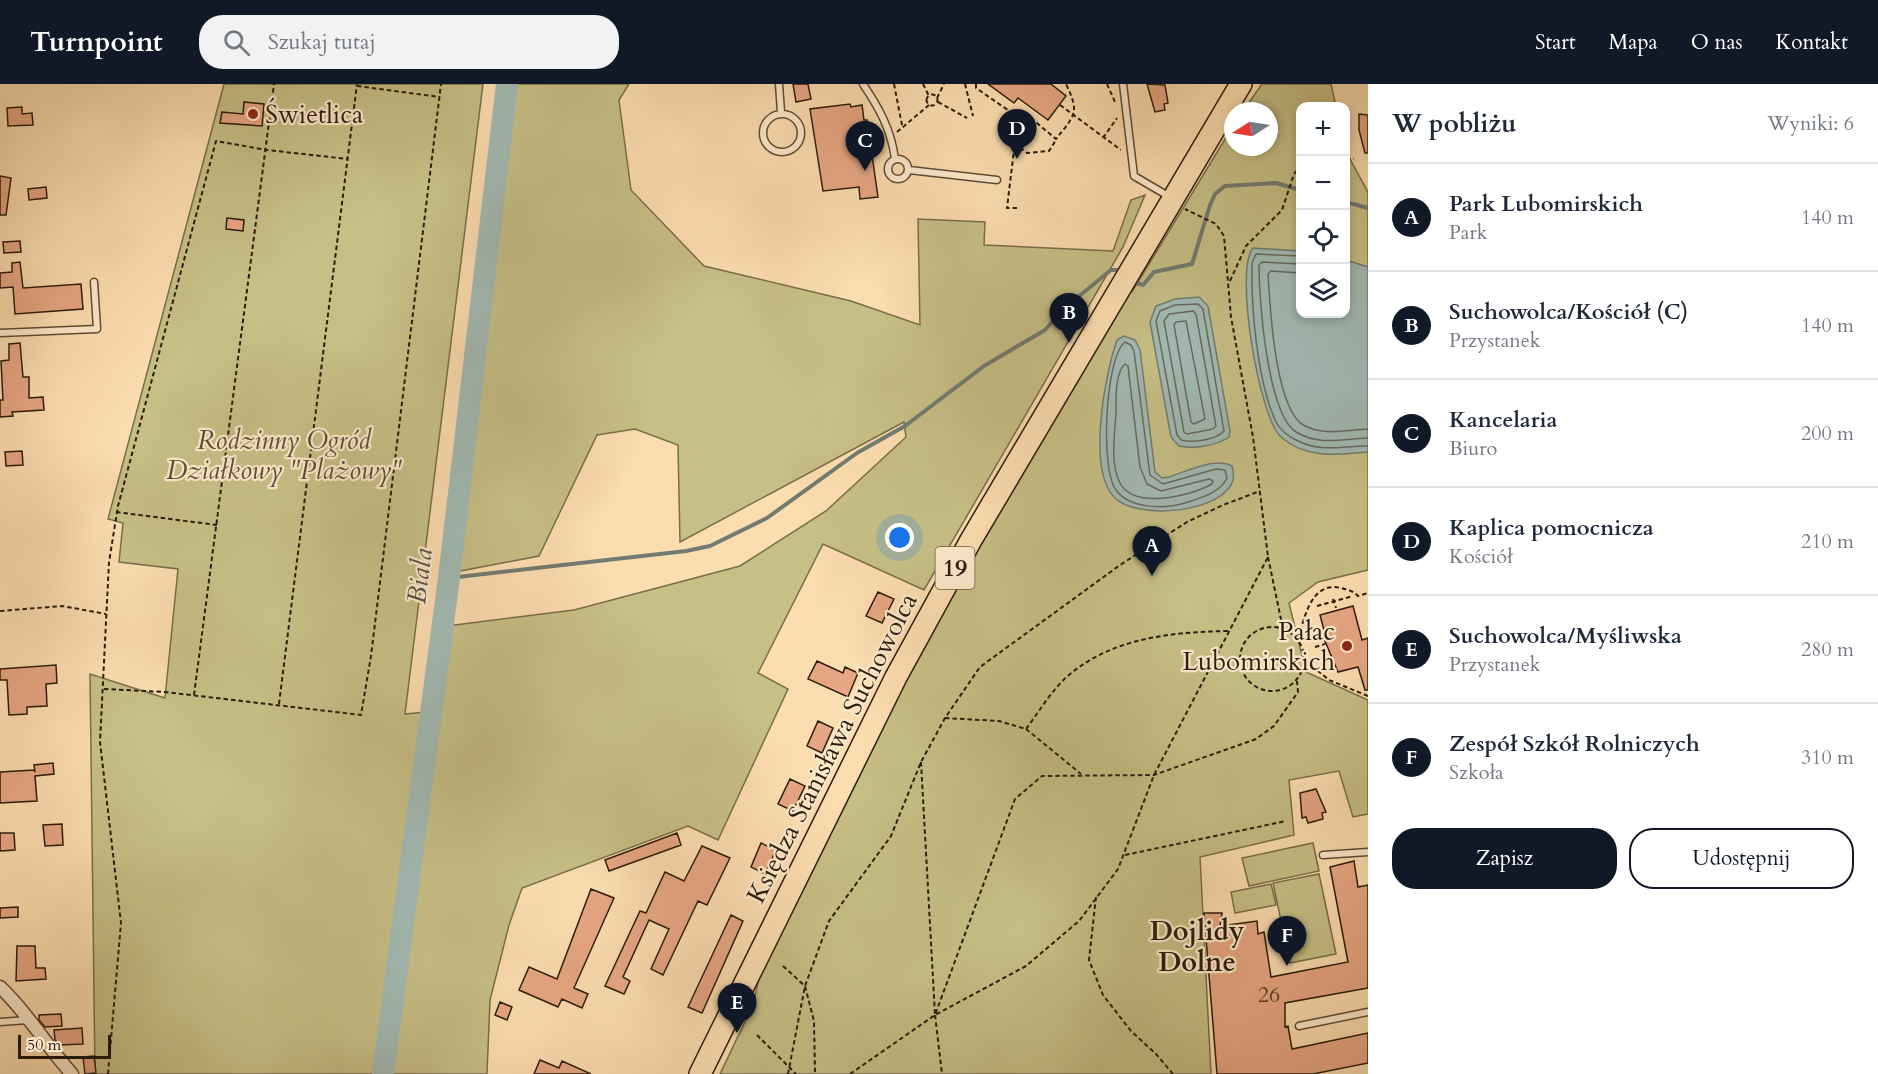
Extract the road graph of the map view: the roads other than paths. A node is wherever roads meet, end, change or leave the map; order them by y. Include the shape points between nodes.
1 (779, 84) edge
2 (863, 84) edge
3 (1123, 84) edge
4 (1241, 84) edge
5 (781, 112) junction
6 (895, 159) junction
7 (909, 170) junction
8 (997, 180) dead end
9 (1173, 199) junction
10 (94, 282) dead end
11 (0, 333) edge
12 (1368, 852) edge
13 (1323, 855) dead end
14 (0, 987) edge
15 (1368, 1012) edge
16 (28, 1020) junction
17 (0, 1022) edge
18 (1299, 1026) dead end
19 (701, 1073) edge
20 (72, 1074) edge

1 - 5 lane
2 - 6 lane via 892,135
3 - 9 lane via 1134,176
4 - 9 highway, Księdza Stanisława Suchowolca / 19
5 - 5 lane via 768,120 763,130 769,148 784,154 792,152 800,138 795,118
6 - 7 lane via 906,162
6 - 7 lane via 888,167 892,177 903,178
7 - 8 lane
9 - 19 highway, Księdza Stanisława Suchowolca / 19 via 971,540 896,677
10 - 11 lane via 97,329
12 - 13 lane
14 - 16 street
15 - 18 lane
16 - 17 lane
16 - 20 street

